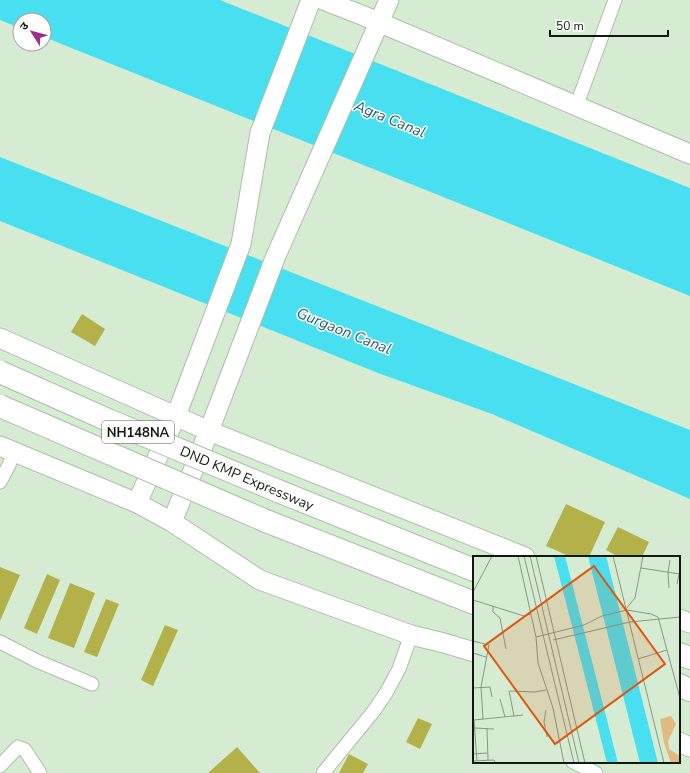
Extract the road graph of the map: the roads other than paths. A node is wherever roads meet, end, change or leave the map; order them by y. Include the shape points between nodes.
1 (312, 0) edge
2 (323, 0) edge
3 (389, 0) edge
4 (615, 0) edge
5 (378, 23) junction
6 (576, 107) junction
7 (690, 154) edge
8 (0, 338) edge
9 (0, 372) edge
10 (0, 406) edge
11 (176, 416) junction
12 (209, 431) junction
13 (7, 449) edge
14 (0, 482) edge
15 (137, 504) junction
16 (172, 522) junction
17 (522, 556) edge
18 (473, 570) edge
19 (473, 603) edge
20 (680, 619) edge
21 (690, 623) edge
22 (411, 635) junction
23 (0, 642) edge
24 (473, 652) edge
25 (680, 654) edge
26 (690, 658) edge
27 (92, 684) dead end
28 (680, 685) edge
29 (690, 690) edge
30 (680, 742) edge
31 (690, 747) edge
32 (575, 763) edge
33 (0, 766) edge
34 (40, 773) edge
35 (323, 773) edge
36 (596, 773) edge

1 - 11 street via 260,133 241,244
2 - 5 street
3 - 5 street
4 - 6 street
5 - 6 street
5 - 12 street via 275,258
6 - 7 street
8 - 11 street
9 - 18 highway, DND KMP Expressway / NH148NA, bridge via 108,420
10 - 19 highway, NH148NA, bridge via 266,521
11 - 12 street
11 - 15 street
12 - 16 street
12 - 17 street
13 - 14 street via 9,465
13 - 15 street
15 - 16 street
16 - 22 street via 260,580
20 - 21 street
22 - 24 street
22 - 35 street via 399,669 386,693
23 - 27 street
25 - 26 highway
28 - 29 highway
30 - 31 street
32 - 36 street
33 - 34 street via 18,747 25,750

